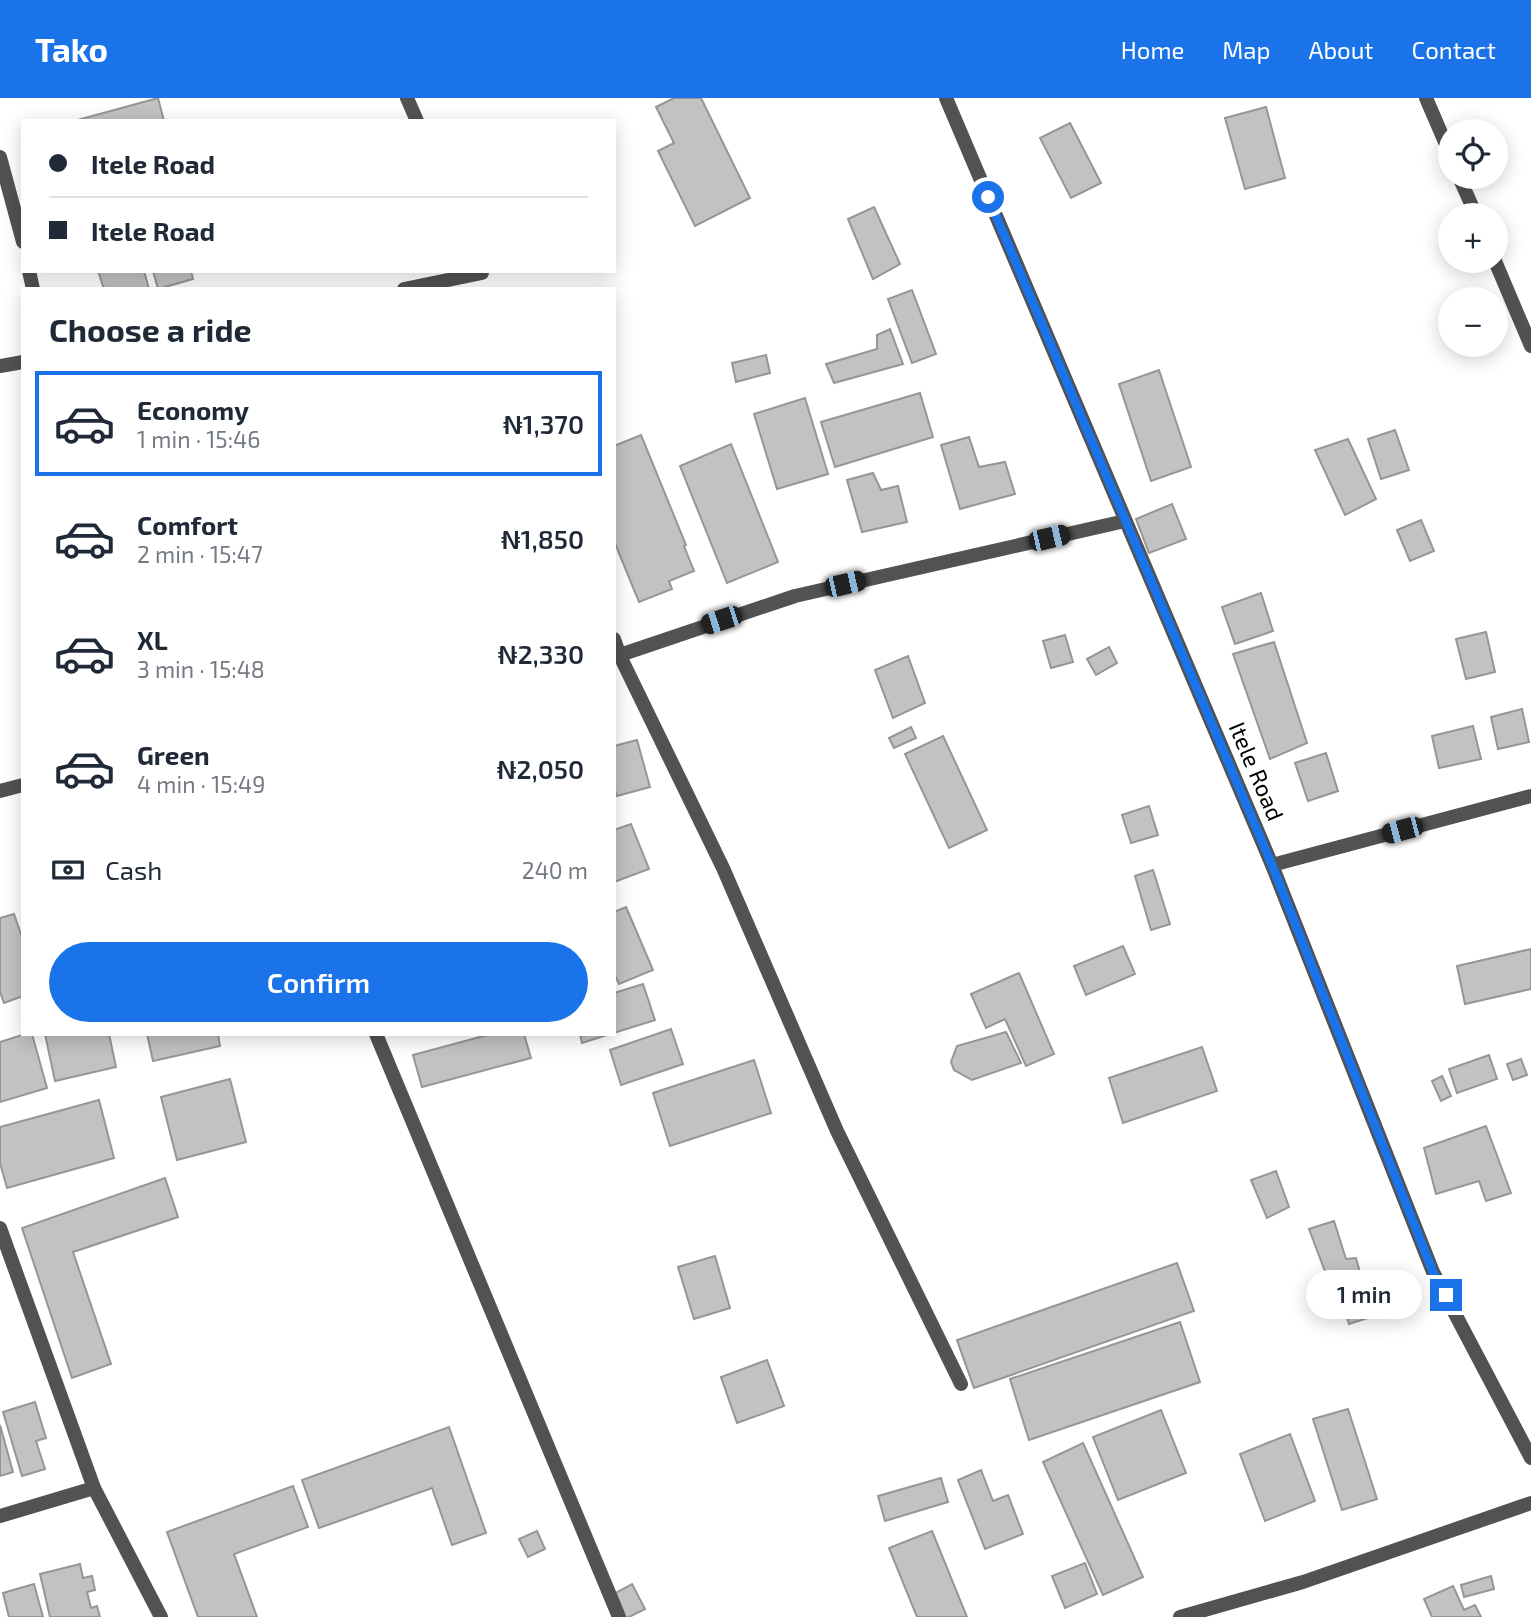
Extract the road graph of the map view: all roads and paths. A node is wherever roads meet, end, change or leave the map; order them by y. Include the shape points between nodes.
1 (407, 98) edge
2 (946, 98) edge
3 (1426, 98) edge
4 (416, 119) edge
5 (1438, 126) edge
6 (0, 157) edge
7 (21, 235) edge
8 (477, 273) edge
9 (1500, 273) edge
10 (413, 287) edge
11 (1531, 346) edge
12 (21, 362) edge
13 (0, 366) edge
14 (1125, 521) junction
15 (617, 657) edge
16 (21, 786) edge
17 (0, 791) edge
18 (1531, 796) edge
19 (1272, 865) junction
20 (377, 1036) edge
21 (0, 1228) edge
22 (961, 1384) dead end
23 (1531, 1458) edge
24 (94, 1488) junction
25 (1531, 1503) edge
26 (0, 1516) edge
27 (161, 1617) edge
28 (619, 1617) edge
29 (1180, 1617) edge

1 - 4 street
2 - 14 street, Itele Road
3 - 5 street
6 - 7 street
8 - 10 street
9 - 11 street
12 - 13 street
14 - 15 street via 795,596
14 - 19 street, Itele Road
15 - 22 street via 723,868 837,1131
16 - 17 street
18 - 19 street
19 - 23 street, Itele Road via 1433,1272
20 - 28 street
21 - 24 street
24 - 26 street
24 - 27 street
25 - 29 street via 1303,1582

